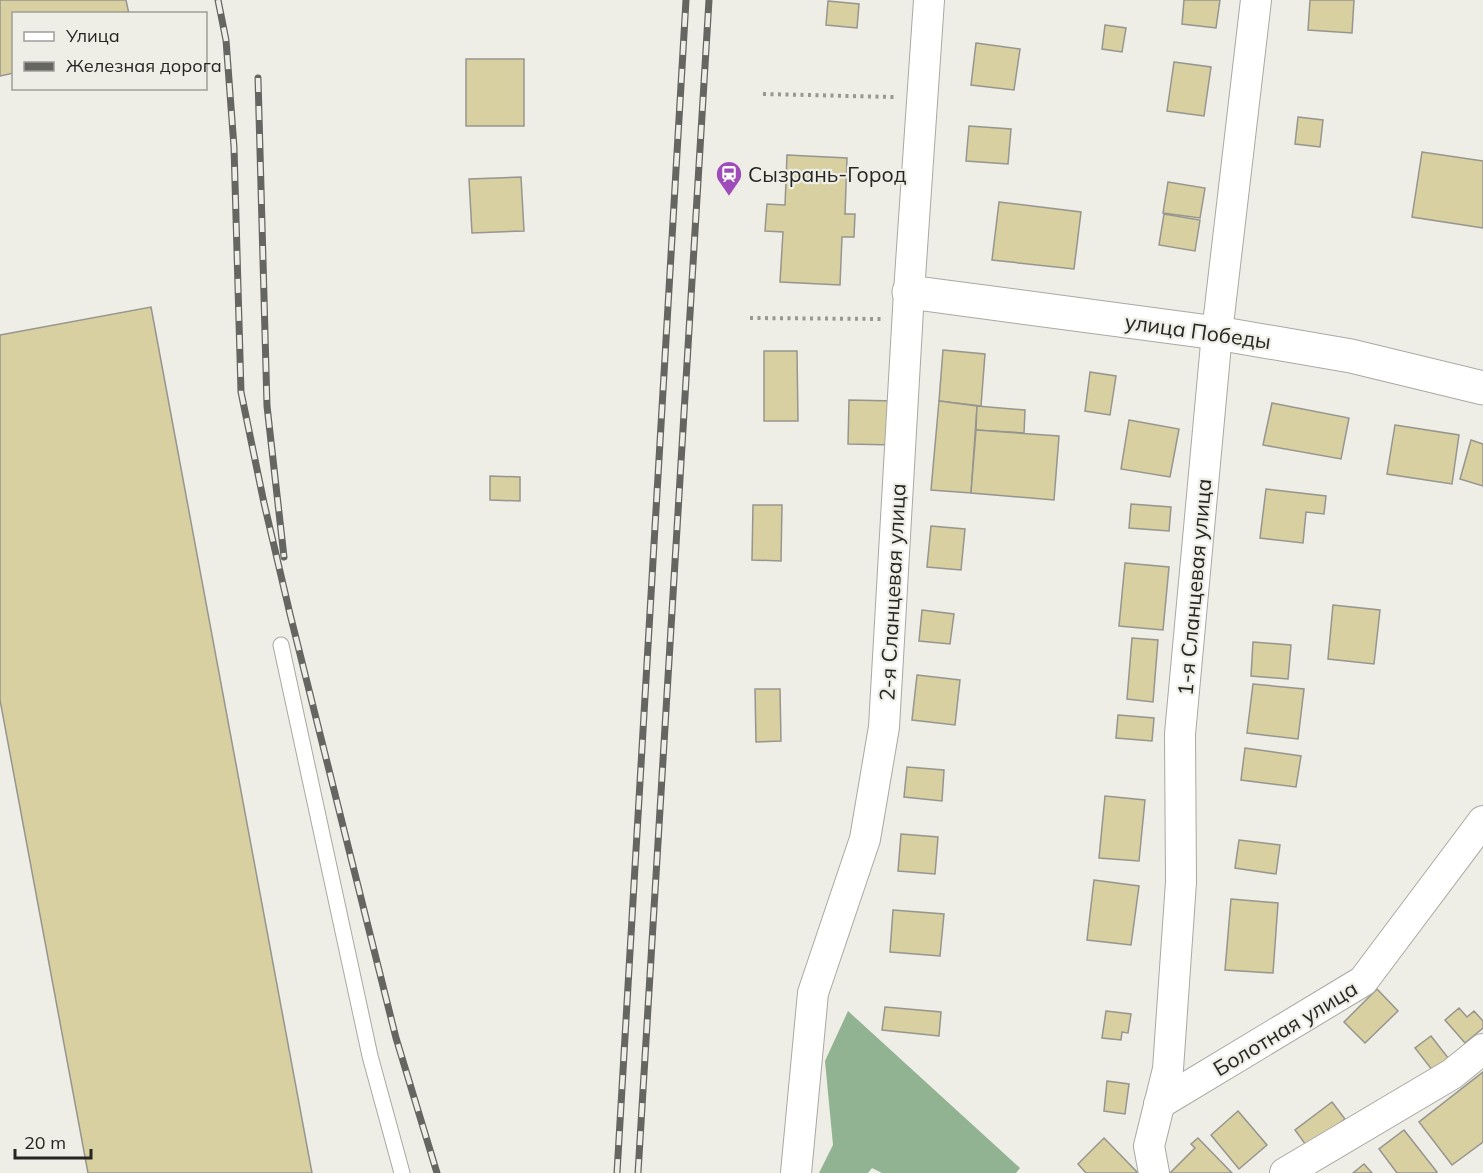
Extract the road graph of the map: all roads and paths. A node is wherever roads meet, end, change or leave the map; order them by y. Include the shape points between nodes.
1 (929, 0) edge
2 (1256, 0) edge
3 (763, 94) dead end
4 (922, 98) junction
5 (909, 306) junction
6 (750, 318) dead end
7 (1217, 333) junction
8 (1483, 388) edge
9 (281, 645) dead end
10 (1483, 821) edge
11 (1483, 1050) edge
12 (1160, 1104) junction
13 (402, 1173) edge
14 (796, 1173) edge
15 (1154, 1173) edge
16 (1285, 1173) edge

1 - 4 street, 2-я Сланцевая улица
2 - 7 street, 1-я Сланцевая улица
3 - 4 path
4 - 5 street, 2-я Сланцевая улица
5 - 6 path
5 - 7 street, улица Победы
5 - 14 street, 2-я Сланцевая улица via 884,727 865,839 813,993
7 - 8 street, улица Победы via 1350,356
7 - 12 street, 1-я Сланцевая улица via 1180,734 1180,882 1168,1069
9 - 13 lane via 370,1056
10 - 12 street, Болотная улица via 1363,981
11 - 16 street via 1452,1074
12 - 15 street, 1-я Сланцевая улица via 1149,1146

